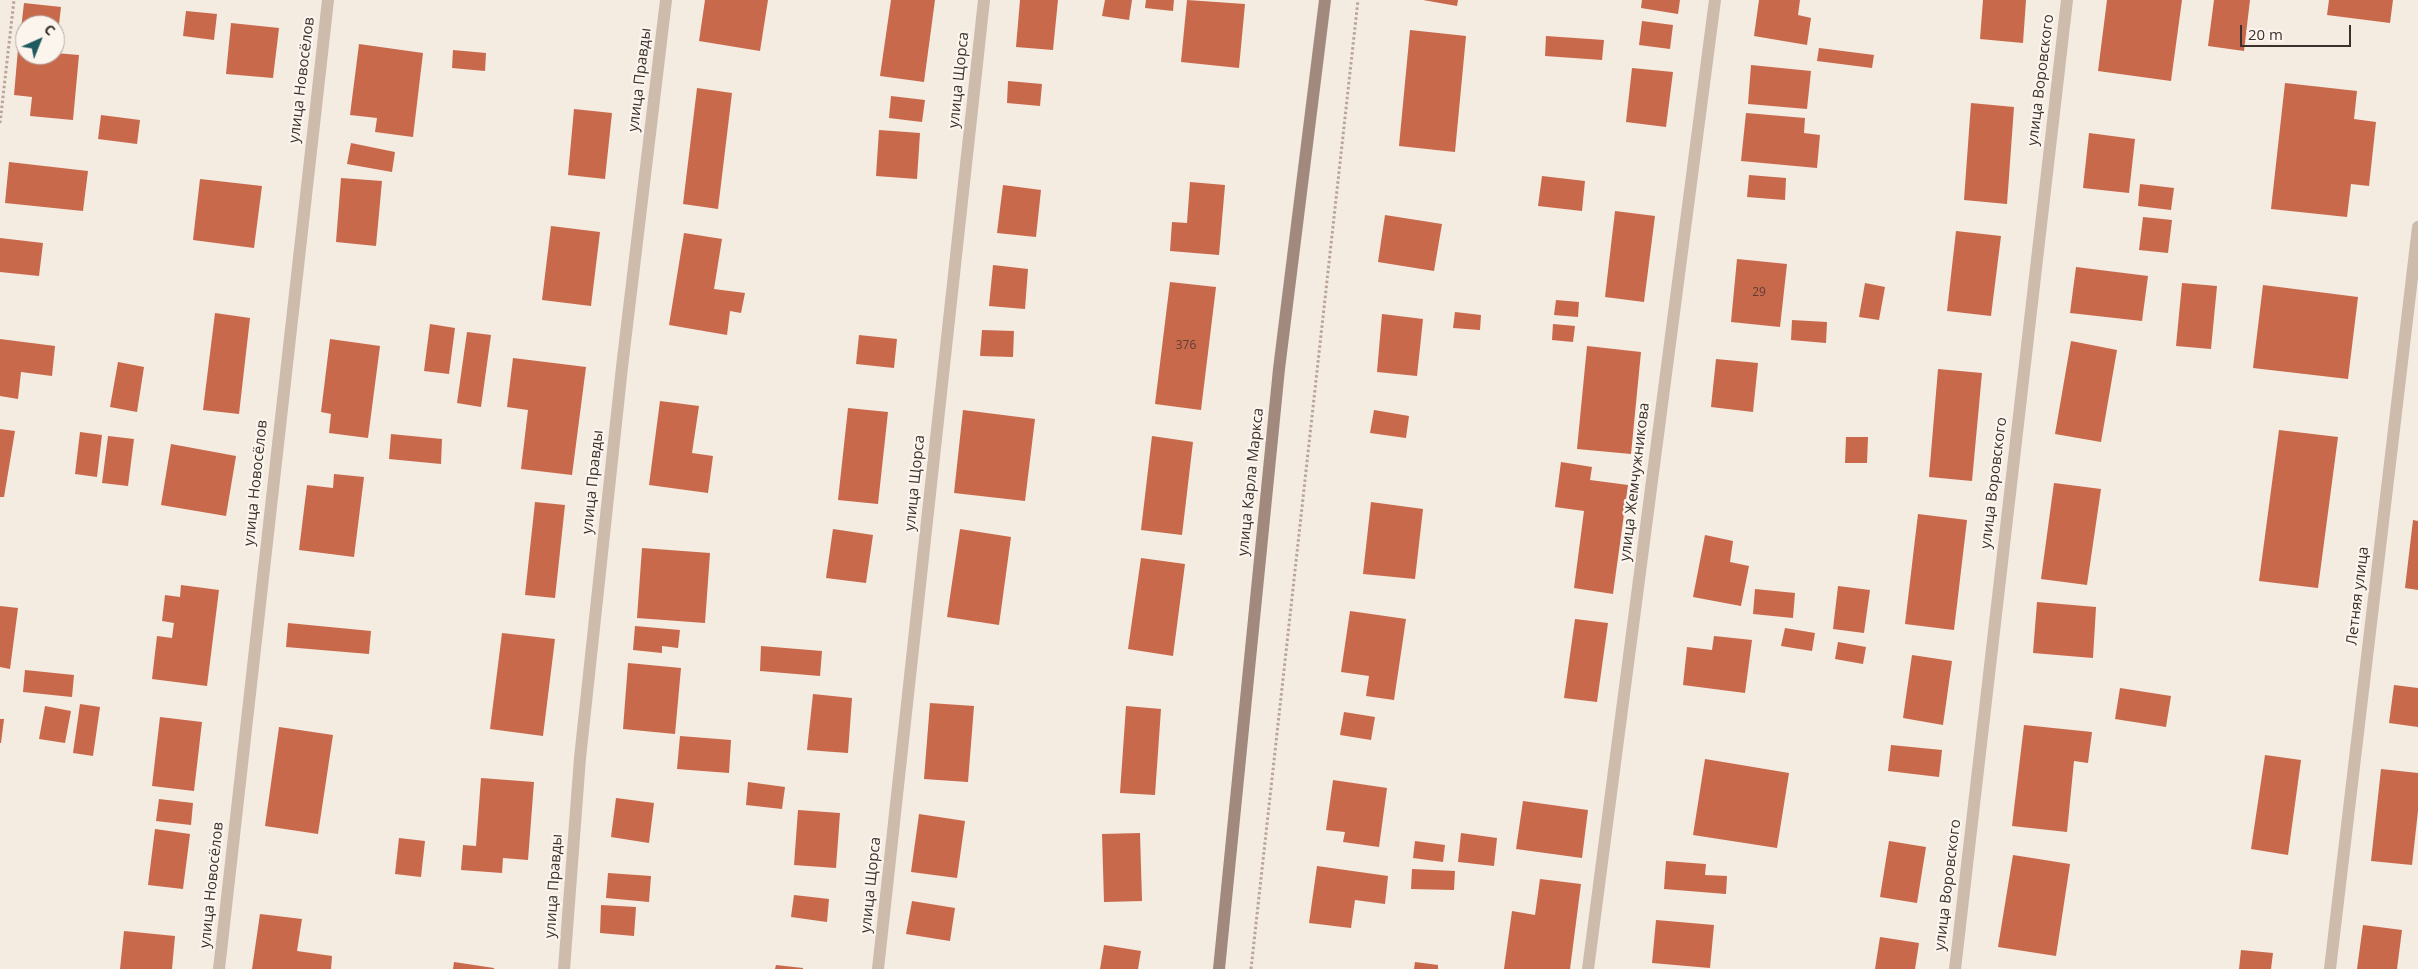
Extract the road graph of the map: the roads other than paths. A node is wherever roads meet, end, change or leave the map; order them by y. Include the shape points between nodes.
1 (328, 0) edge
2 (666, 0) edge
3 (984, 0) edge
4 (1325, 0) edge
5 (1715, 0) edge
6 (2067, 0) edge
7 (2418, 227) edge
8 (220, 969) edge
9 (564, 969) edge
10 (878, 969) edge
11 (1219, 969) edge
12 (1588, 969) edge
13 (1955, 969) edge
14 (2330, 969) edge

1 - 8 street, улица Новосёлов
2 - 9 street, улица Правды via 581,748
3 - 10 street, улица Щорса
4 - 11 main road, улица Карла Маркса via 1279,369
5 - 12 street, улица Жемчужникова
6 - 13 street, улица Воровского
7 - 14 street, Летняя улица

